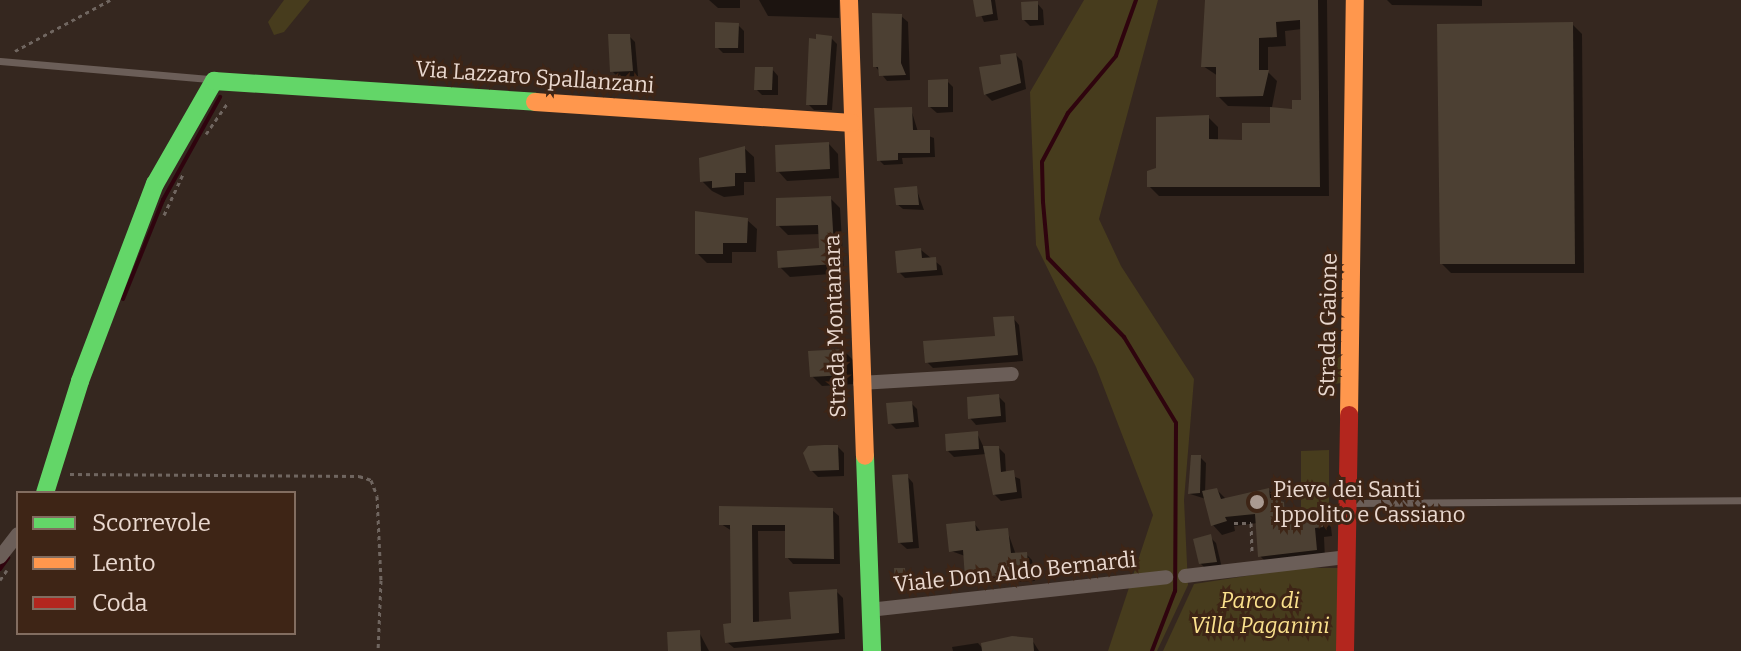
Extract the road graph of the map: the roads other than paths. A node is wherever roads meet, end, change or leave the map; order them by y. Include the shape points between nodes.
1 (849, 0) edge
2 (1355, 0) edge
3 (2, 58) edge
4 (214, 81) junction
5 (852, 123) junction
6 (1012, 374) dead end
7 (860, 383) junction
8 (46, 491) edge
9 (1741, 500) edge
10 (1350, 503) junction
11 (16, 537) edge
12 (0, 557) edge
13 (1346, 557) junction
14 (1185, 576) dead end
15 (1166, 577) dead end
16 (869, 610) junction
17 (872, 651) edge
18 (1345, 651) edge

1 - 5 street, Strada Montanara
2 - 10 street, Strada Gaione
3 - 4 lane, Via Lazzaro Spallanzani
4 - 5 street, Via Lazzaro Spallanzani
4 - 8 street via 155,184 80,381
5 - 7 street, Strada Montanara
6 - 7 street
7 - 16 street, Strada Montanara
9 - 10 lane
10 - 13 street, Strada Gaione
11 - 12 street
13 - 14 street
13 - 18 street, Strada Gaione
15 - 16 street, Viale Don Aldo Bernardi
16 - 17 street, Strada Montanara

